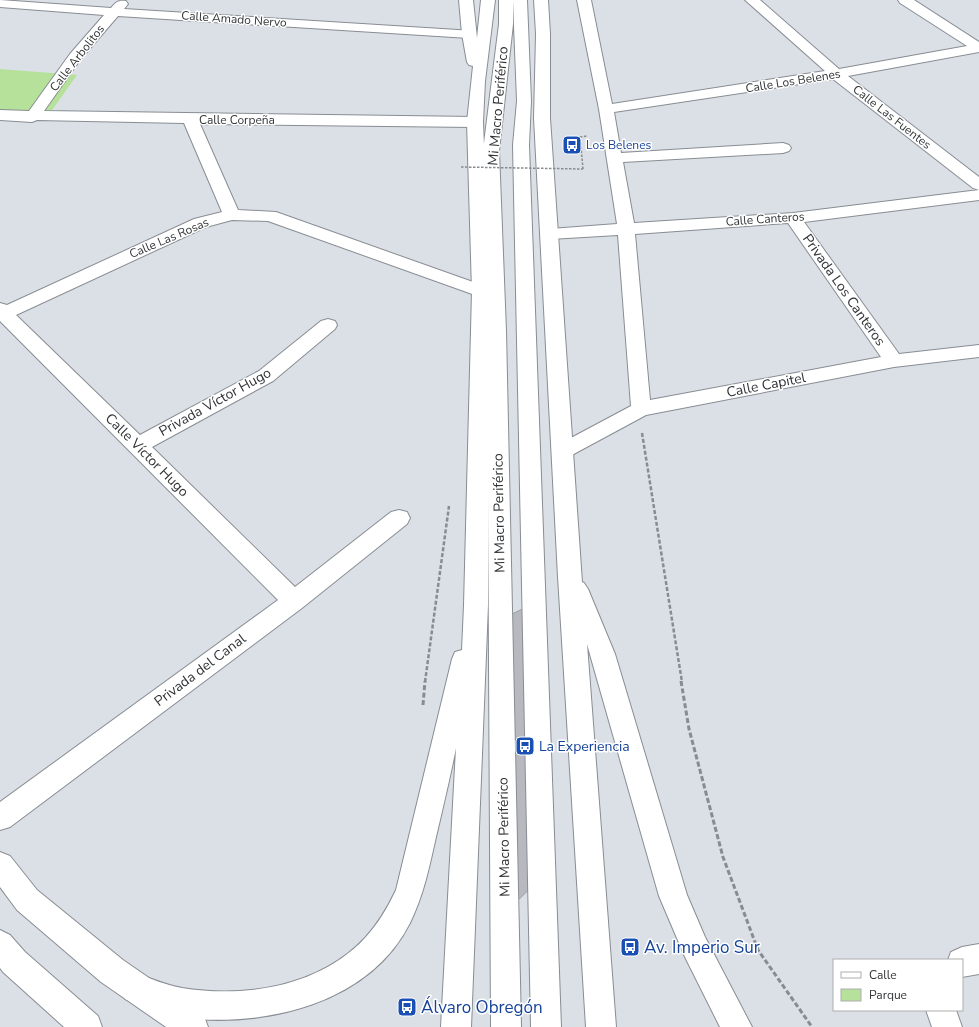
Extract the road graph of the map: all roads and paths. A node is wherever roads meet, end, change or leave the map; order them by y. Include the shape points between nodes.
1 (124, 0) edge
2 (466, 0) edge
3 (488, 0) edge
4 (506, 0) edge
5 (520, 0) edge
6 (541, 0) edge
7 (550, 0) edge
8 (584, 0) edge
9 (752, 0) edge
10 (906, 0) edge
11 (0, 3) edge
12 (114, 12) junction
13 (469, 34) junction
14 (543, 34) junction
15 (979, 48) edge
16 (836, 74) junction
17 (478, 81) junction
18 (606, 109) junction
19 (0, 115) edge
20 (32, 117) junction
21 (190, 119) junction
22 (474, 122) junction
23 (783, 148) dead end
24 (614, 158) junction
25 (582, 169) dead end
26 (461, 172) dead end
27 (979, 185) edge
28 (979, 194) edge
29 (232, 215) junction
30 (793, 218) junction
31 (626, 229) junction
32 (550, 234) junction
33 (481, 291) junction
34 (1, 312) edge
35 (328, 325) dead end
36 (979, 351) edge
37 (894, 361) junction
38 (642, 409) junction
39 (138, 446) junction
40 (563, 452) junction
41 (450, 504) dead end
42 (399, 518) dead end
43 (570, 577) junction
44 (294, 601) junction
45 (476, 606) junction
46 (423, 707) dead end
47 (0, 818) edge
48 (0, 865) edge
49 (0, 944) edge
50 (979, 959) edge
51 (963, 962) edge
52 (136, 988) junction
53 (941, 1011) edge
54 (87, 1027) edge
55 (193, 1027) edge
56 (456, 1027) edge
57 (506, 1027) edge
58 (546, 1027) edge
59 (601, 1027) edge
60 (737, 1027) edge
61 (812, 1027) edge
62 (947, 1027) edge

1 - 12 main road, Calle Arbolitos
2 - 13 main road
3 - 17 main road
4 - 57 main road, Mi Macro Periférico via 506,24 491,151 497,339
5 - 58 main road, Mi Macro Periférico via 524,101 521,145
6 - 14 main road
7 - 14 main road
8 - 18 main road
9 - 16 main road, Calle Las Fuentes
10 - 15 main road
11 - 12 main road, Calle Amado Nervo
12 - 13 main road, Calle Amado Nervo
12 - 20 main road, Calle Arbolitos via 75,57
13 - 17 main road
14 - 32 main road via 542,118
15 - 16 main road, Calle Los Belenes
16 - 18 main road, Calle Los Belenes
16 - 27 main road, Calle Las Fuentes
17 - 22 main road
18 - 24 main road
19 - 20 main road, Calle Corpeña
20 - 21 main road, Calle Corpeña
21 - 22 main road, Calle Corpeña
21 - 29 main road
22 - 33 main road
23 - 24 main road
24 - 31 main road
25 - 26 path, bridge via 461,166
28 - 30 main road, Calle Canteros
29 - 33 main road, Calle Las Rosas via 270,216
29 - 34 main road, Calle Las Rosas via 200,223
30 - 31 main road, Calle Canteros
30 - 37 main road, Privada Los Canteros
31 - 32 main road, Calle Canteros
31 - 38 main road
32 - 40 main road
33 - 45 main road
34 - 39 main road, Calle Víctor Hugo
35 - 39 main road, Privada Víctor Hugo via 266,376
36 - 37 main road, Calle Capitel
37 - 38 main road, Calle Capitel
38 - 40 main road, Calle Capitel
38 - 61 path via 641,429 690,728 723,857 758,950
39 - 44 main road, Calle Víctor Hugo
40 - 43 main road
41 - 46 path
42 - 44 main road, Privada del Canal
43 - 59 main road
43 - 60 main road via 603,654 673,896 699,954
44 - 47 main road, Privada del Canal
45 - 52 main road via 410,890 401,912 374,950 355,966 311,992 261,1003 234,1006 181,1003
45 - 56 main road
48 - 52 main road via 27,900
49 - 54 main road via 14,962
50 - 51 main road
52 - 55 main road
53 - 62 main road

